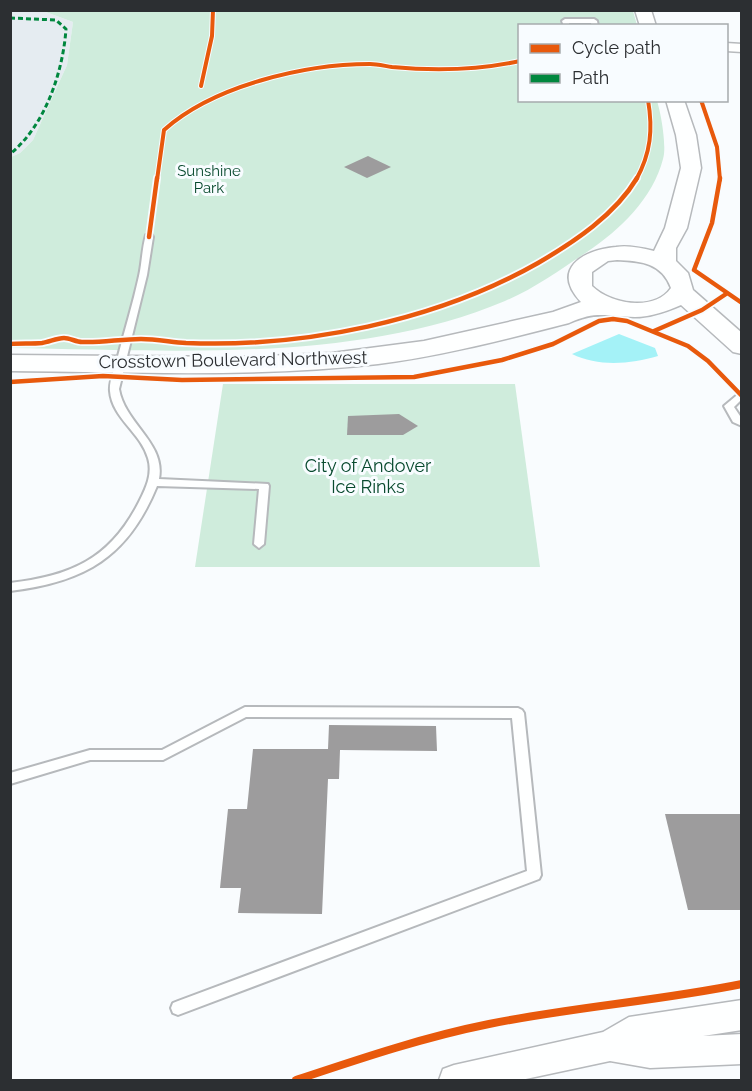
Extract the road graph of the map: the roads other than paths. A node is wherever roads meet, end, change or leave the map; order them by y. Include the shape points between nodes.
1 (567, 24) edge
2 (595, 24) edge
3 (676, 102) edge
4 (679, 211) junction
5 (149, 237) dead end
6 (616, 253) junction
7 (665, 264) junction
8 (581, 287) junction
9 (681, 292) junction
10 (608, 306) junction
11 (654, 309) junction
12 (524, 324) junction
13 (722, 331) junction
14 (741, 347) edge
15 (10, 363) edge
16 (121, 363) junction
17 (741, 394) edge
18 (741, 423) edge
19 (153, 482) junction
20 (258, 544) dead end
21 (10, 587) edge
22 (10, 779) edge
23 (178, 1008) dead end
24 (741, 1015) edge
25 (610, 1046) junction
26 (741, 1049) edge
27 (454, 1080) edge

1 - 2 lane via 566,21
3 - 4 street via 690,157 690,177
4 - 6 street via 639,243
4 - 7 street via 676,228 665,248
5 - 16 lane
6 - 7 street via 650,257
6 - 8 street via 588,261 577,278
7 - 9 street via 682,280
8 - 10 street, Crosstown Boulevard Northwest
8 - 12 street, Crosstown Boulevard Northwest
9 - 11 street via 668,305
9 - 13 street via 715,320
10 - 11 street, Crosstown Boulevard Northwest
10 - 12 street, Crosstown Boulevard Northwest
11 - 13 street
12 - 16 street, Crosstown Boulevard Northwest via 454,343 377,357 280,363
13 - 14 street
15 - 16 street, Crosstown Boulevard Northwest
16 - 19 lane via 115,399 147,445 155,465
17 - 18 lane via 729,406
19 - 20 lane via 264,486
19 - 21 lane via 133,522 104,556 69,577 46,584
22 - 23 lane via 90,755 163,755 245,712 518,713 534,874
24 - 25 street via 628,1032
25 - 26 street via 650,1053
25 - 27 street

